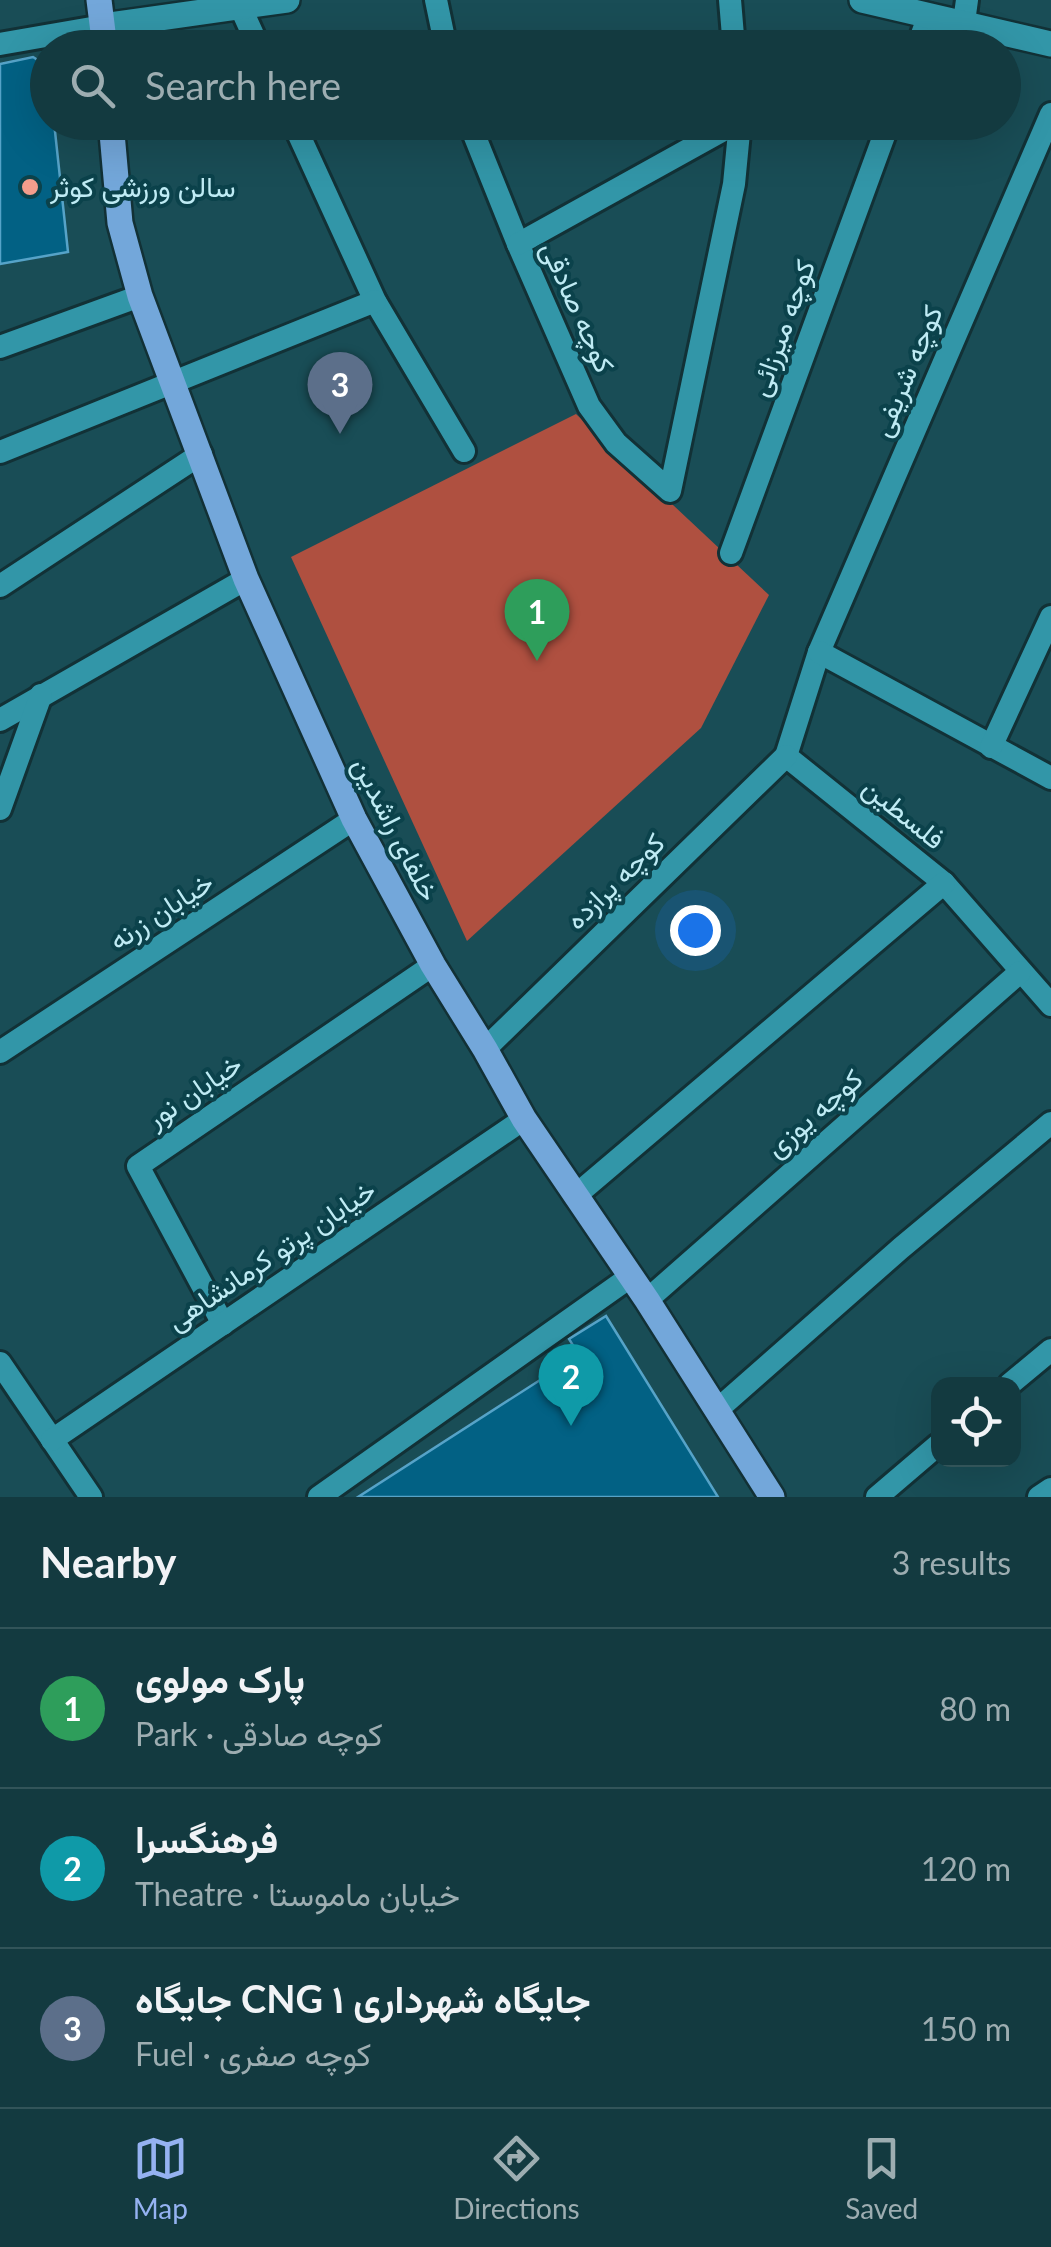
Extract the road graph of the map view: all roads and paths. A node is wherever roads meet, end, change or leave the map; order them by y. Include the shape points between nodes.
1 (436, 0) edge
2 (730, 0) edge
3 (862, 0) edge
4 (264, 2) edge
5 (966, 11) edge
6 (928, 15) junction
7 (102, 24) edge
8 (71, 30) edge
9 (261, 30) edge
10 (442, 30) edge
11 (732, 30) edge
12 (923, 30) edge
13 (1015, 30) edge
14 (1021, 32) edge
15 (30, 38) edge
16 (0, 44) edge
17 (1051, 44) edge
18 (1051, 114) edge
19 (113, 140) edge
20 (301, 140) edge
21 (477, 140) edge
22 (706, 140) edge
23 (738, 140) edge
24 (882, 140) edge
25 (518, 244) junction
26 (140, 296) junction
27 (375, 300) junction
28 (0, 348) edge
29 (172, 382) junction
30 (464, 451) dead end
31 (0, 452) edge
32 (200, 454) junction
33 (731, 553) dead end
34 (246, 579) junction
35 (0, 586) edge
36 (1051, 617) edge
37 (819, 652) junction
38 (40, 695) junction
39 (0, 720) edge
40 (991, 747) junction
41 (786, 756) junction
42 (1051, 778) edge
43 (0, 808) edge
44 (354, 819) junction
45 (944, 883) junction
46 (433, 965) junction
47 (1020, 972) junction
48 (1051, 1004) edge
49 (485, 1049) junction
50 (0, 1052) edge
51 (524, 1119) junction
52 (1051, 1123) edge
53 (575, 1196) junction
54 (630, 1278) junction
55 (647, 1300) junction
56 (223, 1324) junction
57 (1051, 1350) edge
58 (0, 1364) edge
59 (1018, 1377) edge
60 (718, 1410) junction
61 (52, 1440) junction
62 (931, 1451) edge
63 (1051, 1489) edge
64 (91, 1497) edge
65 (319, 1497) edge
66 (772, 1497) edge
67 (876, 1497) edge
68 (1039, 1497) edge

1 - 10 street
2 - 11 street
3 - 6 street
4 - 7 street
4 - 9 street
5 - 6 street
5 - 13 street
6 - 12 street
7 - 8 street
14 - 17 street
15 - 16 street
18 - 37 street, کوچه شریفی
19 - 26 main road, خلفای راشدین via 120,223
20 - 27 street
21 - 25 street, کوچه صادقی
22 - 25 street
23 - 25 street, کوچه صادقی via 670,491 616,443 589,406
24 - 33 street, کوچه میرزائی
26 - 28 street
26 - 29 main road, خلفای راشدین
27 - 29 street
27 - 30 street
29 - 31 street
29 - 32 main road, خلفای راشدین
32 - 34 main road, خلفای راشدین
32 - 35 street
34 - 38 street
34 - 44 main road, خلفای راشدین
36 - 40 street
37 - 40 street
37 - 41 street
38 - 39 street
38 - 43 street
40 - 42 street
41 - 45 street, فلسطین
41 - 49 street, کوچه پرازده
44 - 46 main road, خلفای راشدین
44 - 50 street, خیابان زرنه
45 - 47 street, فلسطین
45 - 53 street
46 - 49 main road, خلفای راشدین
46 - 56 street, خیابان نور via 138,1166
47 - 48 street, فلسطین
47 - 55 street, کوچه یوزی
49 - 51 main road, خلفای راشدین
51 - 53 main road, خلفای راشدین
51 - 56 street, خیابان پرتو کرمانشاهی
52 - 60 street
53 - 54 main road, خلفای راشدین
54 - 55 main road, خلفای راشدین
54 - 65 street
55 - 60 main road, خلفای راشدین
56 - 61 street, خیابان پرتو کرمانشاهی
57 - 59 street
58 - 61 street
60 - 66 main road, خلفای راشدین
61 - 64 street
62 - 67 street
63 - 68 street

